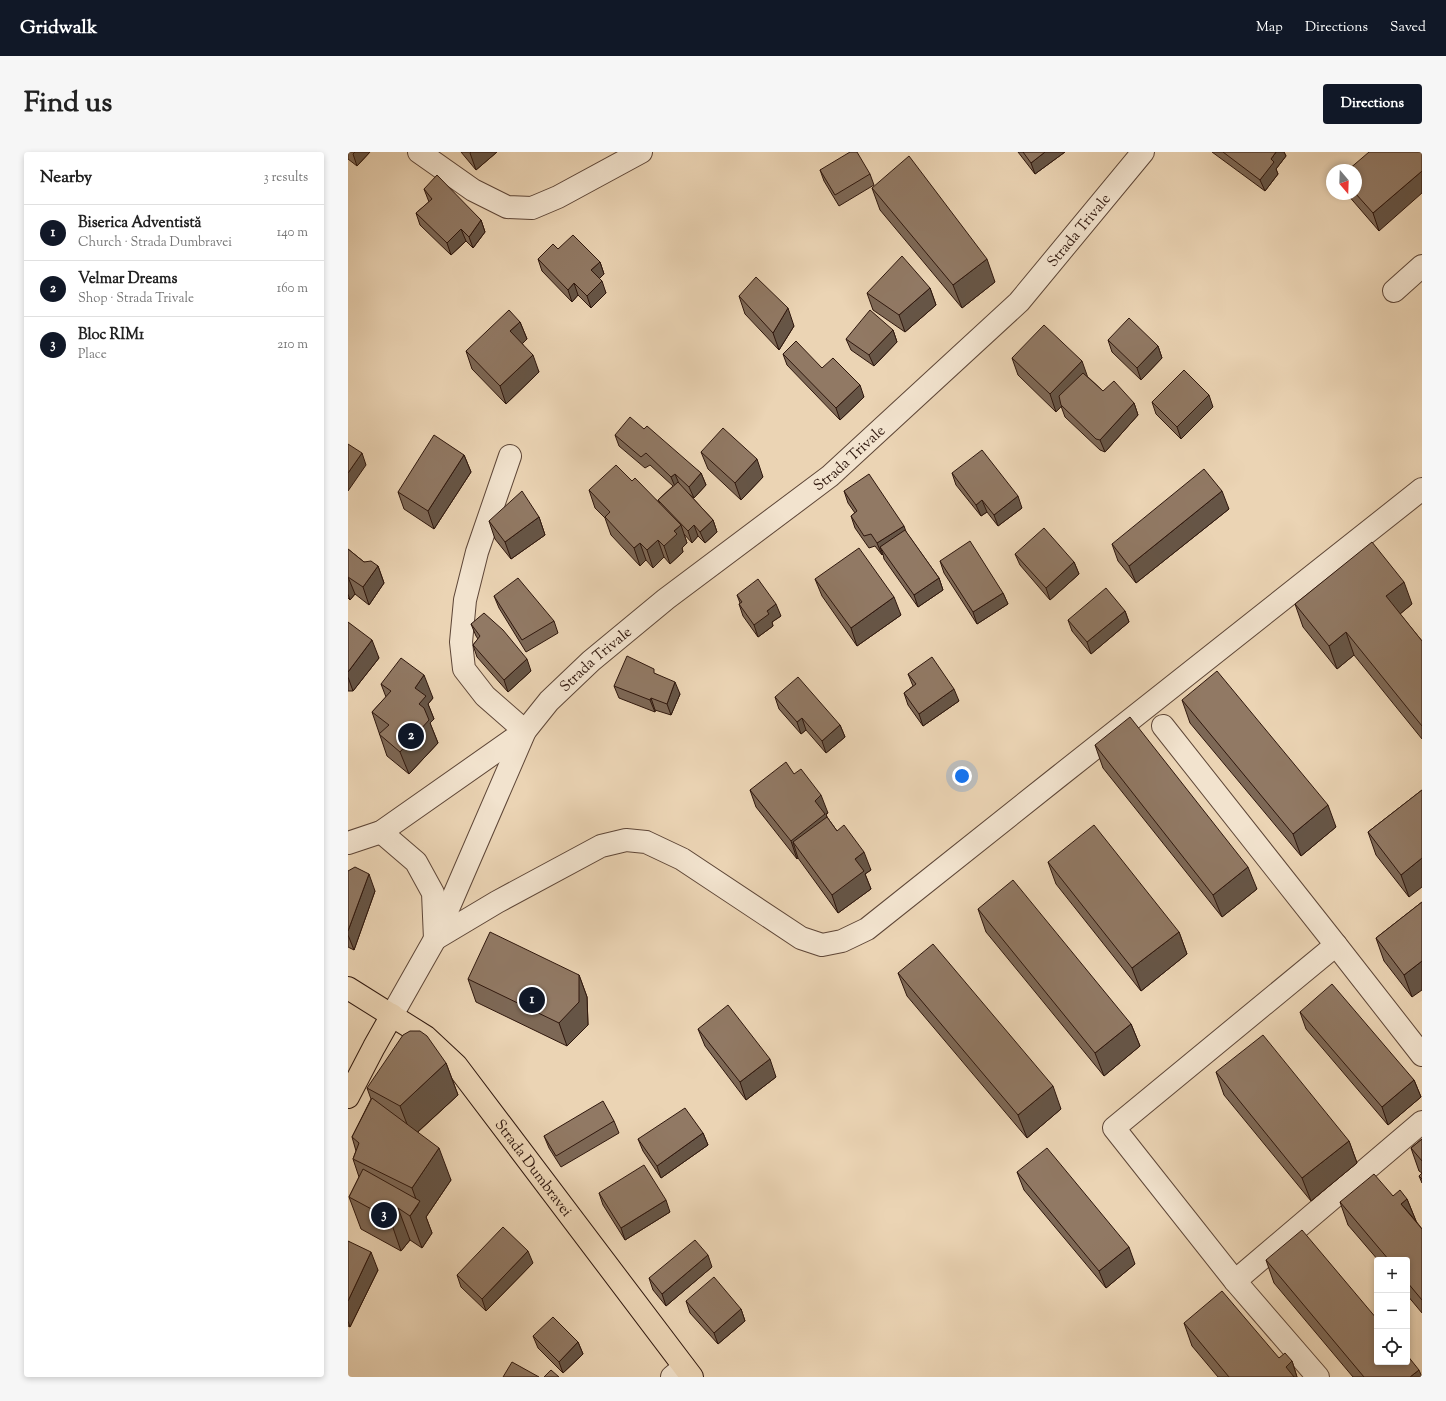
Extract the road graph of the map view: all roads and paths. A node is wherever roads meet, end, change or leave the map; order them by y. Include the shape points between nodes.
1 (419, 152) edge
2 (641, 152) edge
3 (1143, 152) edge
4 (1422, 266) edge
5 (1394, 291) dead end
6 (510, 456) dead end
7 (1422, 489) edge
8 (1163, 726) dead end
9 (525, 730) junction
10 (381, 832) junction
11 (348, 843) edge
12 (435, 939) junction
13 (1336, 945) junction
14 (348, 988) edge
15 (392, 1015) junction
16 (1422, 1055) edge
17 (348, 1097) edge
18 (1422, 1122) edge
19 (1235, 1281) junction
20 (682, 1374) edge
21 (1318, 1377) edge

1 - 2 street via 473,190 507,207 532,208 558,197
3 - 9 street, Strada Trivale via 1019,302 830,476 666,599 591,661 549,701
4 - 5 street
6 - 9 street via 477,552 465,600 462,642 464,669 485,696
7 - 12 street via 867,929 842,941 822,945 801,938 682,859 646,842 626,840 601,846
8 - 13 street
9 - 10 street, Strada Trivale
9 - 12 street, Strada Trivale
10 - 11 street, Strada Trivale
10 - 12 street via 416,862 433,893
12 - 15 street, Strada Trivale
13 - 16 street
13 - 19 street via 1114,1128
14 - 15 main road, Strada Dumbravei
15 - 17 main road
15 - 20 main road, Strada Dumbravei via 426,1037 456,1065
18 - 19 street
19 - 21 street

